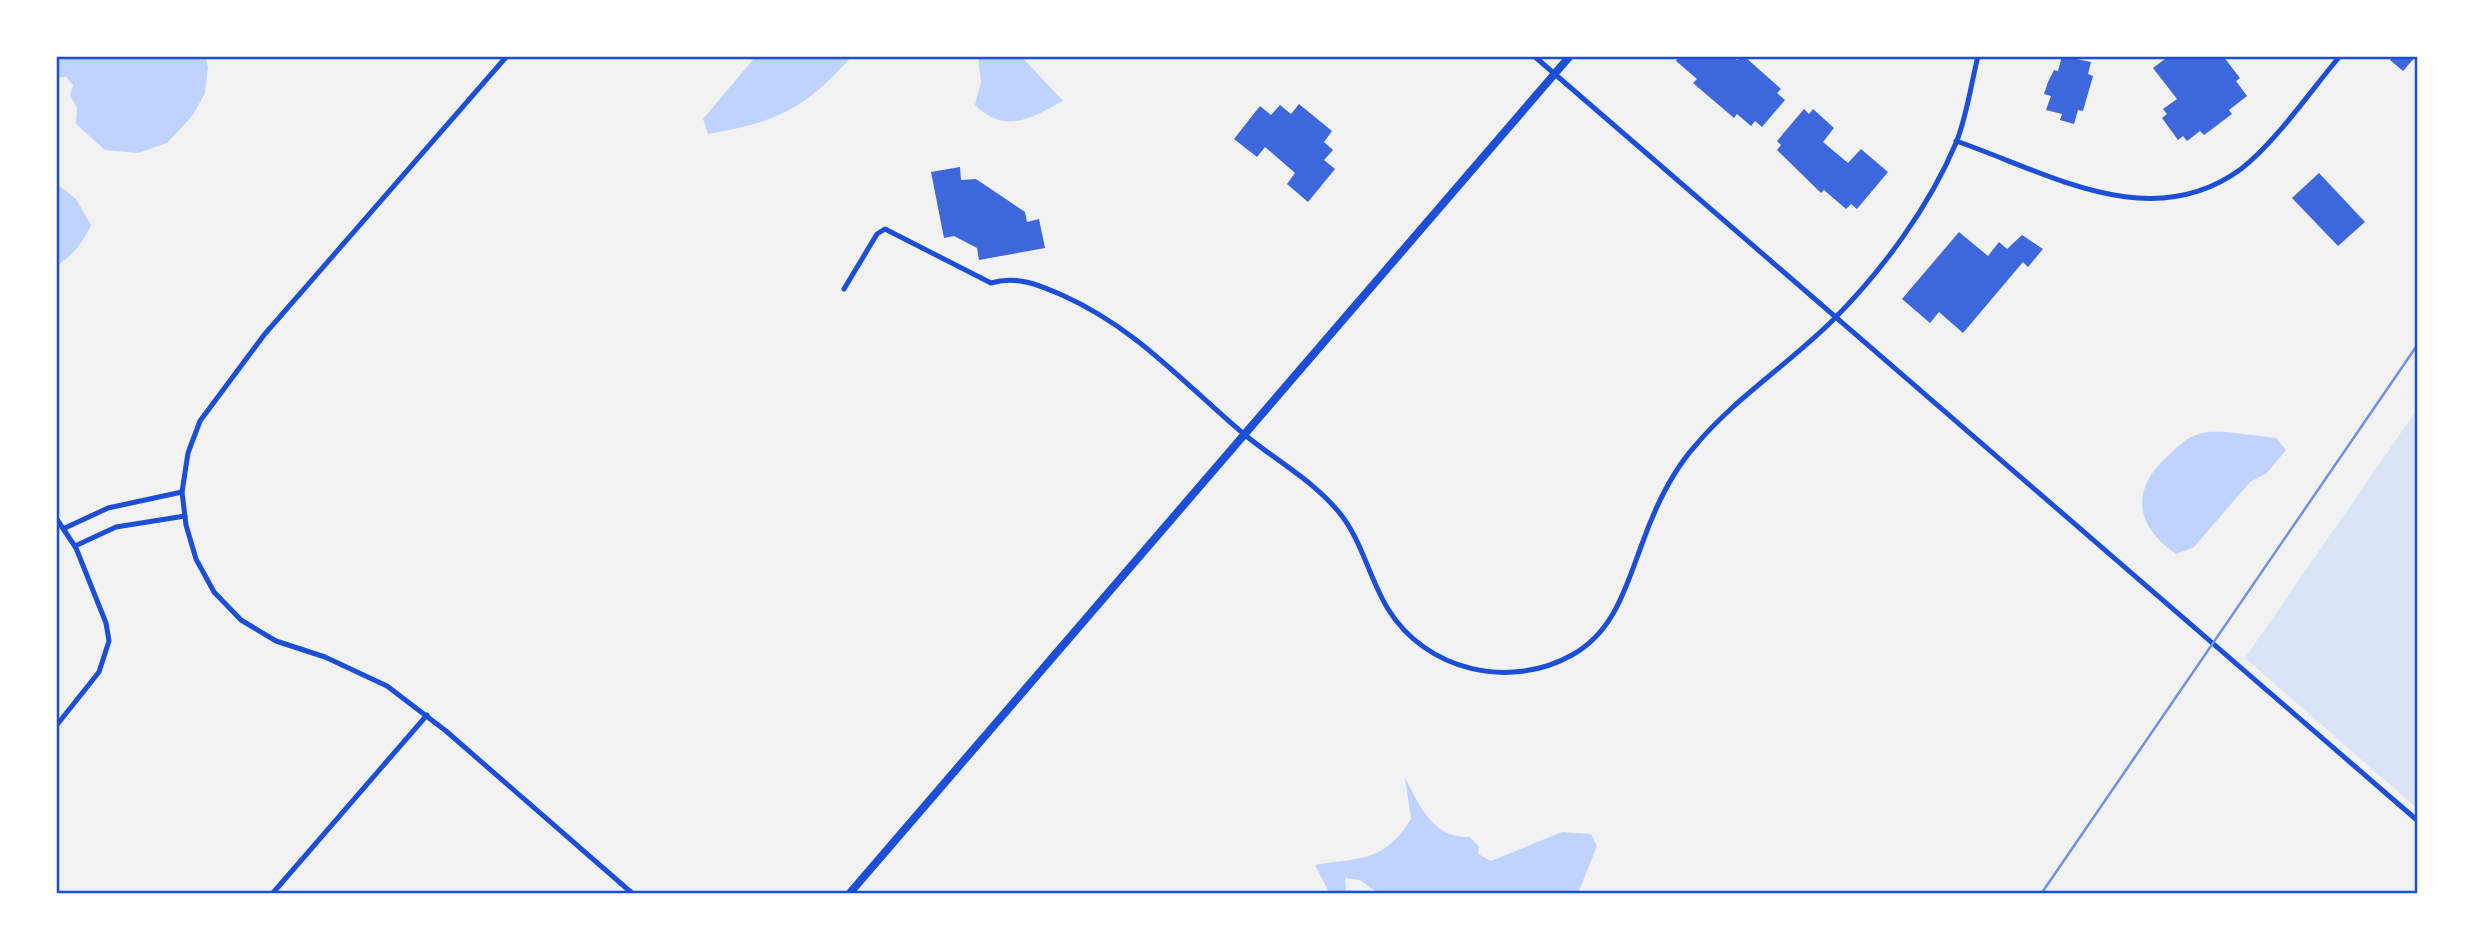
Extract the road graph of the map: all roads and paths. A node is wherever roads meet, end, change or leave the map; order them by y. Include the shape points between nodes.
1 (507, 56) edge
2 (1534, 56) edge
3 (1570, 56) edge
4 (1978, 56) edge
5 (2340, 56) edge
6 (1554, 75) junction
7 (1956, 141) junction
8 (844, 289) dead end
9 (1835, 318) junction
10 (1245, 434) junction
11 (182, 492) junction
12 (185, 516) junction
13 (56, 518) edge
14 (65, 528) junction
15 (75, 546) junction
16 (427, 715) junction
17 (56, 726) edge
18 (2418, 821) edge
19 (272, 894) edge
20 (633, 894) edge
21 (849, 894) edge

1 - 11 street via 254,349 200,421 188,453
2 - 6 street
3 - 6 main road
4 - 7 street
5 - 7 street via 2241,169 2172,197 2131,199 2099,194
6 - 9 street
6 - 10 main road
7 - 9 street via 1917,215
8 - 10 street via 877,234 885,229 991,283 1023,281 1111,320 1181,374
9 - 10 street via 1691,450 1658,504 1622,600 1606,625 1574,654 1543,667 1503,673 1470,669 1437,657 1389,611 1343,516 1318,489
9 - 18 street
10 - 21 main road
11 - 12 street
11 - 14 street via 108,508
12 - 15 street via 116,527
12 - 16 street via 196,559 214,592 241,620 276,641 325,657 387,686
13 - 14 street
14 - 15 street
15 - 17 street via 106,623 108,641 99,672
16 - 19 street
16 - 20 street

